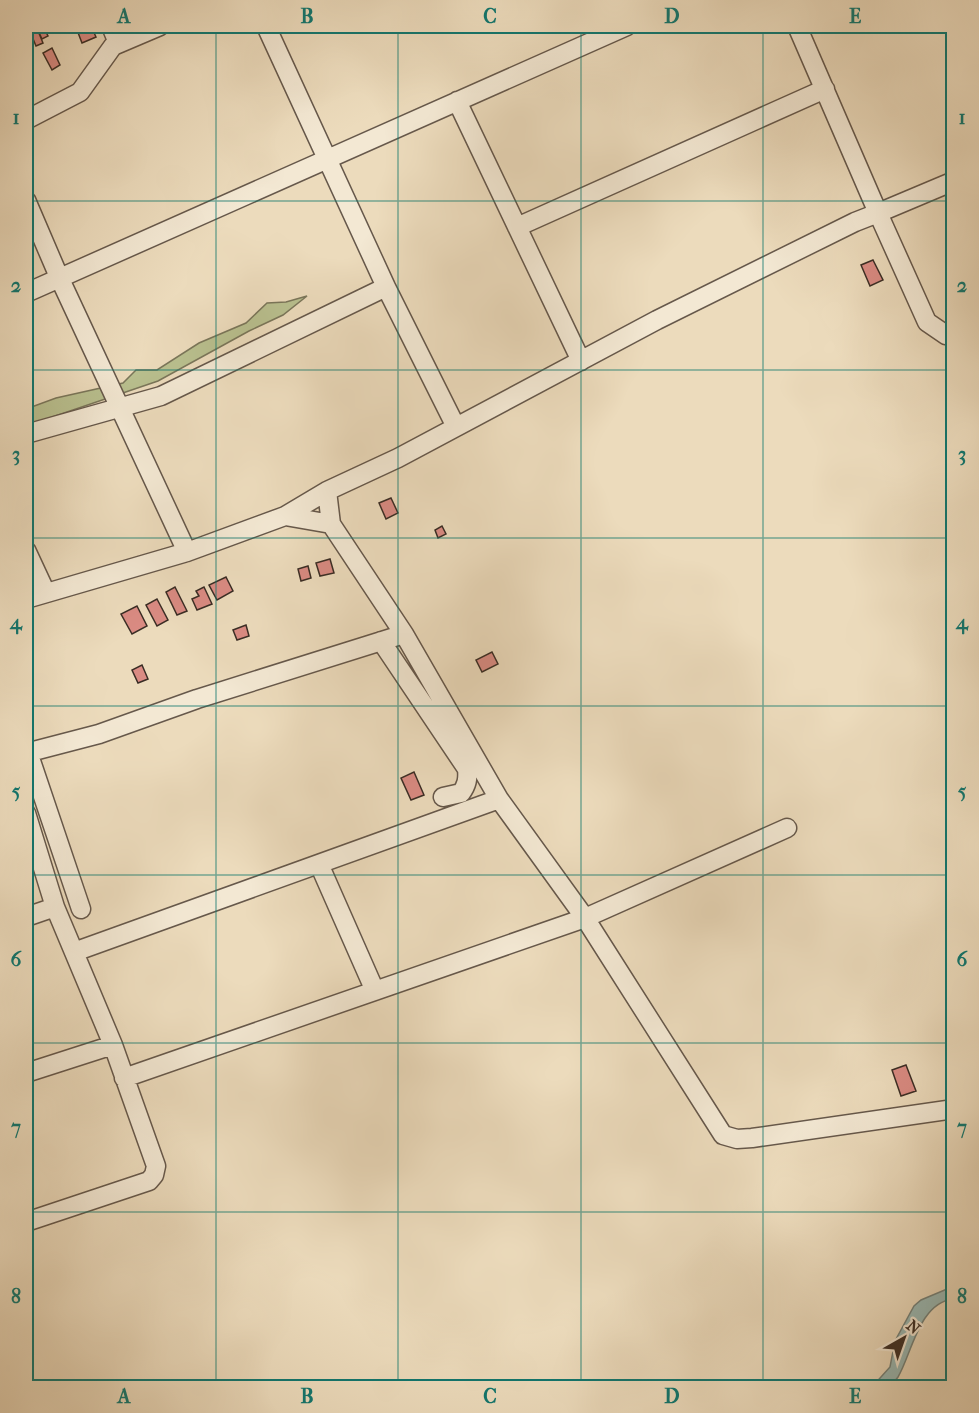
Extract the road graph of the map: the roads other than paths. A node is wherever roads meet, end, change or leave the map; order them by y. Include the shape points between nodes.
1 (111, 26) edge
2 (160, 26) edge
3 (266, 26) edge
4 (627, 26) edge
5 (797, 26) edge
6 (587, 34) edge
7 (118, 43) junction
8 (825, 88) junction
9 (457, 101) junction
10 (26, 120) edge
11 (327, 159) junction
12 (954, 181) edge
13 (26, 200) edge
14 (878, 213) junction
15 (517, 227) junction
16 (59, 277) junction
17 (386, 287) junction
18 (26, 292) edge
19 (954, 336) edge
20 (581, 361) junction
21 (120, 408) junction
22 (456, 427) junction
23 (26, 434) edge
24 (327, 491) junction
25 (285, 516) junction
26 (331, 524) junction
27 (26, 550) edge
28 (187, 552) junction
29 (46, 593) junction
30 (26, 599) edge
31 (404, 634) junction
32 (381, 641) junction
33 (27, 753) edge
34 (443, 797) dead end
35 (499, 798) junction
36 (26, 813) edge
37 (787, 828) dead end
38 (319, 864) junction
39 (55, 907) junction
40 (81, 909) dead end
41 (26, 917) edge
42 (585, 918) junction
43 (74, 952) junction
44 (375, 991) junction
45 (113, 1045) junction
46 (26, 1073) edge
47 (124, 1078) junction
48 (954, 1109) edge
49 (26, 1222) edge

1 - 7 street
2 - 7 street
3 - 11 street
4 - 6 street
5 - 8 street
6 - 9 street
7 - 10 street via 80,92
8 - 14 street
8 - 15 street
9 - 11 street
9 - 15 street
11 - 16 street
11 - 17 street
12 - 14 street
13 - 16 street
14 - 19 street via 927,322
14 - 20 street
15 - 20 street
16 - 18 street
16 - 21 street
17 - 21 street via 161,396
17 - 22 street
20 - 22 street
21 - 23 street
21 - 28 street
22 - 24 street
24 - 25 street
24 - 26 street
25 - 26 street
25 - 28 street
26 - 31 street
27 - 29 street
28 - 29 street
29 - 30 street
31 - 32 street
31 - 35 street
32 - 33 street via 99,734
32 - 34 street via 467,769 466,786 461,793
33 - 40 street
35 - 38 street
35 - 42 street
36 - 39 street
37 - 42 street
38 - 43 street
38 - 44 street
39 - 41 street
39 - 43 street
42 - 44 street
42 - 48 street via 723,1135 752,1138
43 - 45 street
44 - 47 street
45 - 46 street
45 - 47 street
47 - 49 street via 156,1166 154,1175 149,1181

